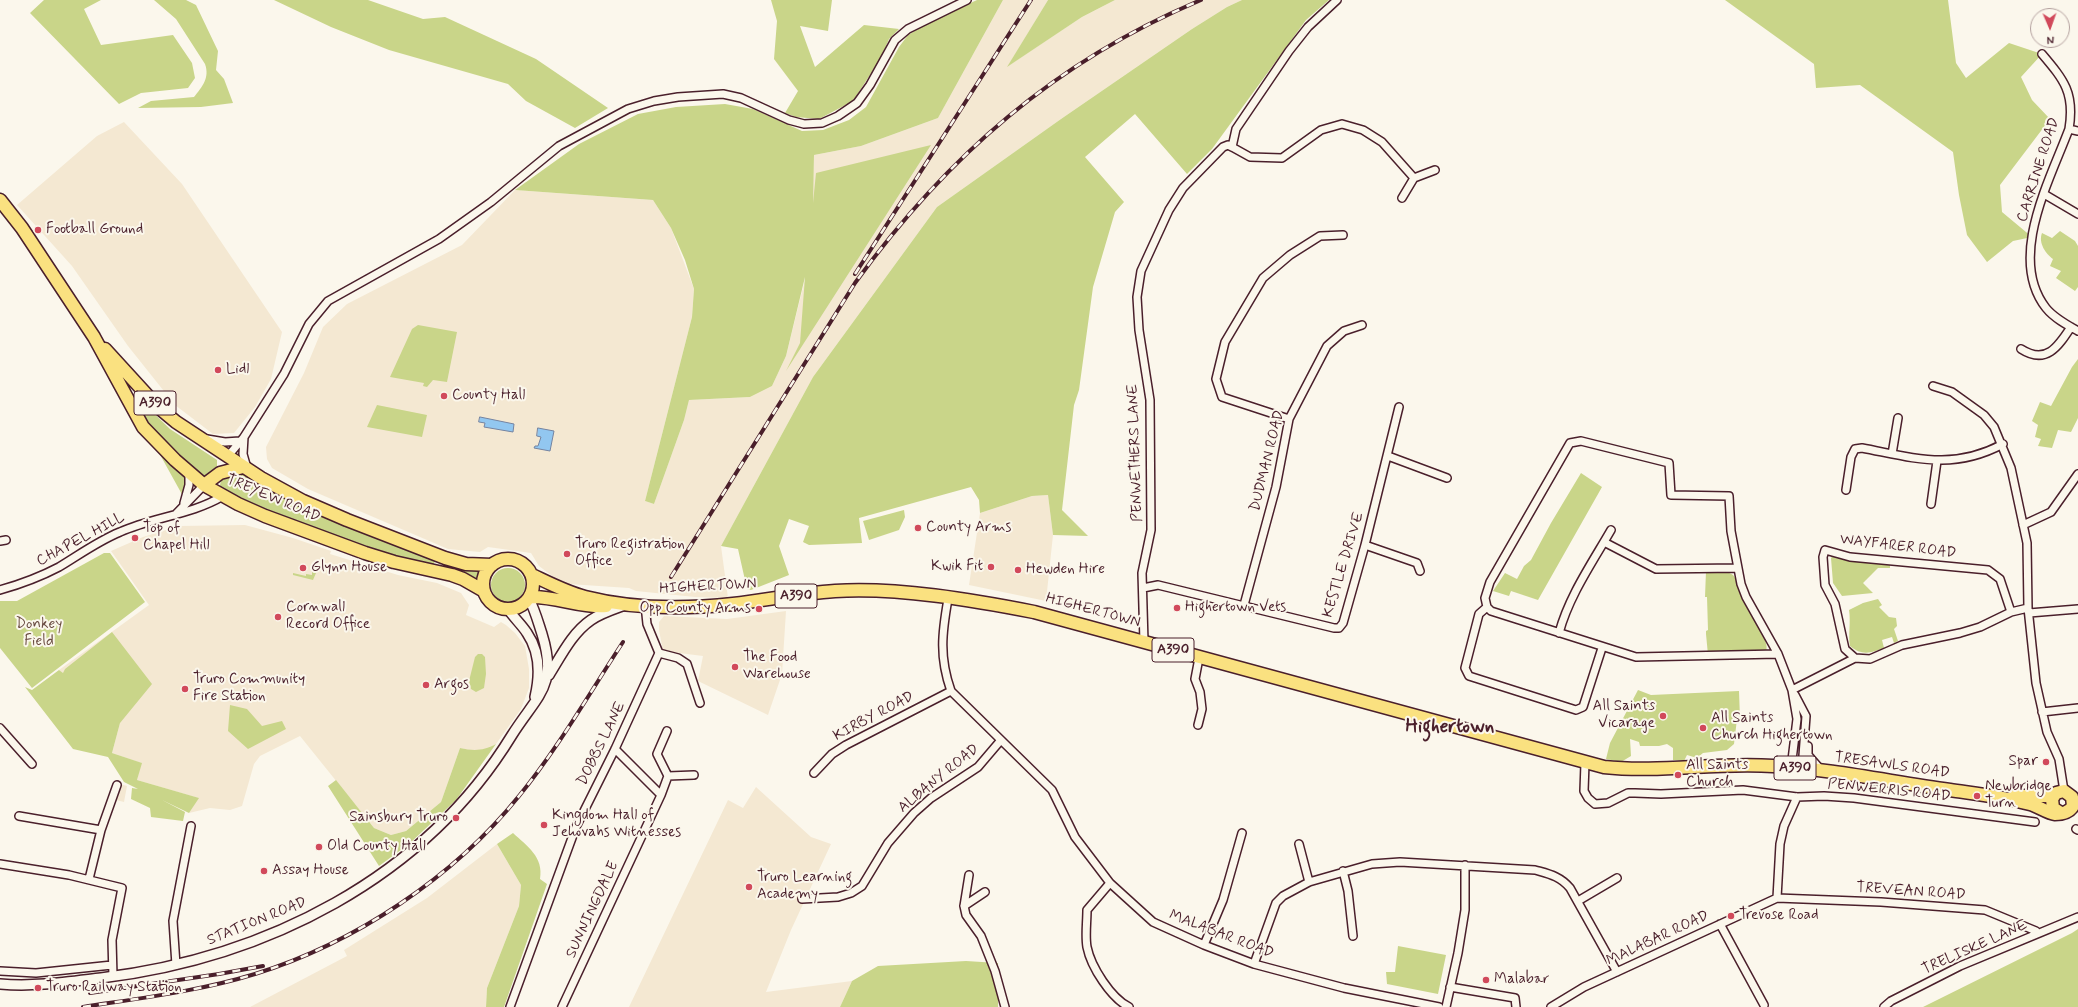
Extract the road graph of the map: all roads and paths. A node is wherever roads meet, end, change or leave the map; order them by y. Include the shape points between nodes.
1 (967, 0) edge
2 (1338, 0) edge
3 (2042, 54) dead end
4 (2069, 129) junction
5 (2078, 131) edge
6 (1232, 146) junction
7 (1436, 170) dead end
8 (1414, 178) junction
9 (2044, 194) junction
10 (1402, 198) dead end
11 (0, 200) edge
12 (2078, 214) edge
13 (1343, 236) dead end
14 (1362, 326) dead end
15 (2071, 327) junction
16 (2078, 331) edge
17 (94, 337) junction
18 (2021, 349) dead end
19 (1933, 386) dead end
20 (1399, 407) dead end
21 (1898, 418) dead end
22 (1289, 419) junction
23 (197, 436) junction
24 (242, 439) junction
25 (2002, 444) junction
26 (1892, 454) junction
27 (228, 456) junction
28 (1388, 456) junction
29 (1937, 461) junction
30 (245, 469) junction
31 (189, 472) junction
32 (220, 473) junction
33 (2078, 474) edge
34 (1447, 478) dead end
35 (204, 485) junction
36 (1846, 490) dead end
37 (222, 496) junction
38 (1931, 504) dead end
39 (184, 505) junction
40 (175, 515) junction
41 (2023, 525) junction
42 (1611, 530) dead end
43 (1604, 542) junction
44 (1365, 545) junction
45 (492, 565) junction
46 (1738, 568) junction
47 (1420, 571) dead end
48 (532, 575) junction
49 (1143, 588) junction
50 (0, 590) edge
51 (484, 592) junction
52 (529, 598) junction
53 (948, 598) junction
54 (627, 604) junction
55 (645, 605) junction
56 (1244, 605) junction
57 (1487, 607) junction
58 (508, 609) junction
59 (2078, 610) edge
60 (2029, 611) junction
61 (2011, 612) junction
62 (1559, 633) junction
63 (1144, 642) junction
64 (1602, 648) junction
65 (659, 653) junction
66 (1778, 654) junction
67 (1199, 658) junction
68 (1855, 658) junction
69 (548, 675) junction
70 (1792, 690) junction
71 (951, 692) junction
72 (700, 703) dead end
73 (534, 704) junction
74 (2078, 708) edge
75 (2042, 712) junction
76 (1806, 716) junction
77 (1198, 725) dead end
78 (0, 728) edge
79 (667, 731) dead end
80 (2, 736) edge
81 (1001, 740) junction
82 (615, 749) junction
83 (1585, 763) junction
84 (32, 764) dead end
85 (1796, 769) junction
86 (1822, 772) junction
87 (814, 773) dead end
88 (694, 775) dead end
89 (668, 776) junction
90 (117, 785) dead end
91 (661, 795) junction
92 (1797, 797) junction
93 (2003, 798) junction
94 (2068, 803) edge
95 (19, 816) dead end
96 (2035, 822) dead end
97 (191, 826) dead end
98 (101, 830) junction
99 (1242, 833) dead end
100 (1299, 844) dead end
101 (0, 864) edge
102 (1465, 865) junction
103 (1343, 871) junction
104 (968, 875) dead end
105 (1617, 878) dead end
106 (89, 879) junction
107 (1309, 882) junction
108 (1110, 883) junction
109 (985, 892) dead end
110 (1777, 898) junction
111 (802, 899) dead end
112 (1578, 901) junction
113 (964, 906) junction
114 (2078, 917) edge
115 (1720, 924) junction
116 (2037, 934) junction
117 (1353, 936) dead end
118 (1204, 945) junction
119 (1254, 964) junction
120 (112, 966) junction
121 (176, 966) junction
122 (0, 971) edge
123 (1617, 972) junction
124 (113, 976) junction
125 (0, 984) edge
126 (1450, 987) junction
127 (1394, 998) junction
128 (1764, 1005) dead end
129 (510, 1007) edge
130 (562, 1007) edge
131 (1005, 1007) edge
132 (1129, 1007) edge
133 (1393, 1007) edge
134 (1439, 1007) edge
135 (1446, 1007) edge
136 (1516, 1007) edge
137 (1551, 1007) edge
138 (1884, 1007) edge

1 - 24 street via 908,29 895,40 857,103 822,123 804,124 789,120 741,98 723,94 678,97 628,109 559,146 491,202 439,239 328,300 309,324 284,374
2 - 6 street via 1308,27 1288,51 1236,129
3 - 4 street, CARRINE ROAD via 2068,90 2071,118
4 - 5 street
4 - 9 street, CARRINE ROAD
6 - 8 street via 1250,157 1282,158 1321,130 1342,124 1363,130 1382,142
6 - 49 street, PENWETHERS LANE via 1223,148 1183,188 1169,210 1141,271 1137,297 1139,330 1150,400 1151,522 1142,573
7 - 8 street
8 - 10 street
9 - 12 street
9 - 15 street, CARRINE ROAD via 2030,248 2033,282 2046,309
11 - 17 highway, TREYEW ROAD via 22,228
13 - 22 street via 1320,236 1290,255 1263,278 1225,342 1216,379 1222,397
14 - 22 street, DUDMAN ROAD via 1344,331 1327,346
15 - 16 street, CARRINE ROAD
15 - 18 street via 2060,344 2046,354 2031,355
17 - 23 highway, TREYEW ROAD / A390 via 158,407
17 - 31 highway, TREYEW ROAD / A390 via 142,427
19 - 25 street via 1952,392 1984,416
20 - 28 street, KESTLE DRIVE
21 - 26 street
22 - 56 street, DUDMAN ROAD via 1276,487
23 - 24 street via 220,442
23 - 27 highway, TREYEW ROAD / A390
24 - 27 street
24 - 30 street
25 - 29 street via 1974,456
25 - 41 street via 2011,468
26 - 29 street
26 - 36 street via 1862,448 1854,449
27 - 30 highway, TREYEW ROAD / A390
27 - 32 highway
28 - 34 street
28 - 44 street, KESTLE DRIVE
29 - 38 street
30 - 32 highway
30 - 45 highway, TREYEW ROAD / A390 via 303,501 385,535 457,562
31 - 35 highway, TREYEW ROAD / A390
31 - 39 street
32 - 35 highway
33 - 41 street via 2051,512
35 - 37 highway, TREYEW ROAD / A390
35 - 39 street
37 - 40 street, CHAPEL HILL via 196,509
37 - 51 highway, TREYEW ROAD / A390 via 265,516 365,554 452,575
39 - 40 street
40 - 50 street, CHAPEL HILL via 120,532 44,575
41 - 60 street via 2027,543
42 - 43 street
43 - 46 street via 1656,569
43 - 62 street via 1573,597
44 - 47 street via 1417,563
44 - 56 street, KESTLE DRIVE via 1343,623 1339,628
45 - 48 highway via 512,560 525,566
45 - 51 highway via 485,576
46 - 57 street via 1731,531 1729,496 1670,495 1669,463 1581,441 1570,443 1490,582 1485,598
46 - 66 street via 1746,597
48 - 52 highway via 533,590
48 - 54 highway, HIGHERTOWN / A390 via 571,593
49 - 56 street, KESTLE DRIVE via 1158,585
49 - 63 street, PENWETHERS LANE
51 - 58 highway via 491,602
52 - 54 highway, HIGHERTOWN / A390 via 548,597 586,606
52 - 58 highway via 520,607
52 - 69 street, STATION ROAD via 547,652
53 - 55 highway, HIGHERTOWN / A390 via 890,592 836,591 710,606
53 - 63 highway, HIGHERTOWN / A390 via 1034,612
53 - 71 street, MALABAR ROAD via 942,649 944,672
54 - 55 highway, HIGHERTOWN / A390
54 - 69 street via 602,614 582,628
55 - 65 street via 647,624
57 - 62 street via 1492,611
57 - 64 street via 1479,614 1465,668 1469,676 1576,710 1583,707
58 - 73 street, STATION ROAD via 527,632 536,654 538,671
59 - 60 street
60 - 61 street
60 - 75 street via 2036,683
61 - 68 street via 1980,627 1960,633 1902,646 1870,659
61 - 68 street, WAYFARER ROAD via 2000,579 1988,570 1850,557 1824,550 1825,585 1835,604 1845,649
62 - 64 street
63 - 67 highway, HIGHERTOWN / A390
64 - 66 street via 1636,657
65 - 72 street via 678,658 687,664
65 - 82 street, DOBBS LANE
66 - 70 street
67 - 77 street via 1195,679 1202,709
67 - 83 highway, HIGHERTOWN / A390
68 - 70 street
69 - 73 street, STATION ROAD
70 - 76 street
70 - 85 street via 1797,719
71 - 81 street, MALABAR ROAD
71 - 87 street, KIRBY ROAD via 832,754
73 - 121 street, STATION ROAD via 490,768 453,813 407,856 345,898 274,933
74 - 75 street
75 - 94 street via 2047,732 2059,759
76 - 85 street
76 - 86 street via 1808,755
78 - 80 street
79 - 89 street via 657,754
80 - 84 street
81 - 108 street, MALABAR ROAD via 1052,790 1075,837
81 - 111 street, ALBANY ROAD via 978,767 931,798 914,813 888,843 862,886 838,897
82 - 91 street
82 - 129 street, DOBBS LANE via 576,827
83 - 85 highway, TRESAWLS ROAD / A390 via 1632,770 1745,765
83 - 92 street, PENWERRIS ROAD via 1584,792 1595,804 1608,803 1635,792 1661,794 1743,790
85 - 86 highway, TRESAWLS ROAD / A390
86 - 93 highway, TRESAWLS ROAD / A390
88 - 89 street
89 - 91 street, SUNNINGDALE
90 - 98 street
91 - 130 street, SUNNINGDALE
92 - 96 street, PENWERRIS ROAD via 1854,798
92 - 110 street via 1784,826 1780,844
93 - 94 highway, TRESAWLS ROAD / A390 via 2011,796
93 - 94 highway, TRESAWLS ROAD / A390 via 2043,808 2050,813
95 - 98 street
97 - 121 street via 173,921
98 - 106 street
99 - 118 street via 1223,900
100 - 107 street
101 - 106 street
102 - 103 street via 1400,862 1372,864
102 - 112 street via 1535,870 1555,875 1563,880
102 - 126 street via 1465,910
103 - 107 street
103 - 117 street
104 - 113 street
105 - 112 street
106 - 120 street via 122,888 112,940
107 - 119 street via 1283,896 1276,903
108 - 118 street, MALABAR ROAD via 1153,922
108 - 132 street via 1087,910 1087,948 1102,982
109 - 113 street
110 - 115 street, MALABAR ROAD
110 - 116 street, TREVEAN ROAD via 1985,910 2036,931
112 - 123 street
113 - 131 street via 966,915 981,936 995,971
114 - 116 street, TRELISKE LANE
115 - 123 street, MALABAR ROAD
115 - 128 street
116 - 138 street, TRELISKE LANE via 1960,966
118 - 119 street, MALABAR ROAD
119 - 127 street, MALABAR ROAD via 1318,982
120 - 122 street via 36,973
120 - 124 street
121 - 124 street, STATION ROAD
123 - 137 street, MALABAR ROAD
124 - 125 street, STATION ROAD via 53,984
126 - 135 street
126 - 136 street via 1516,998
127 - 133 street
127 - 134 street, MALABAR ROAD

